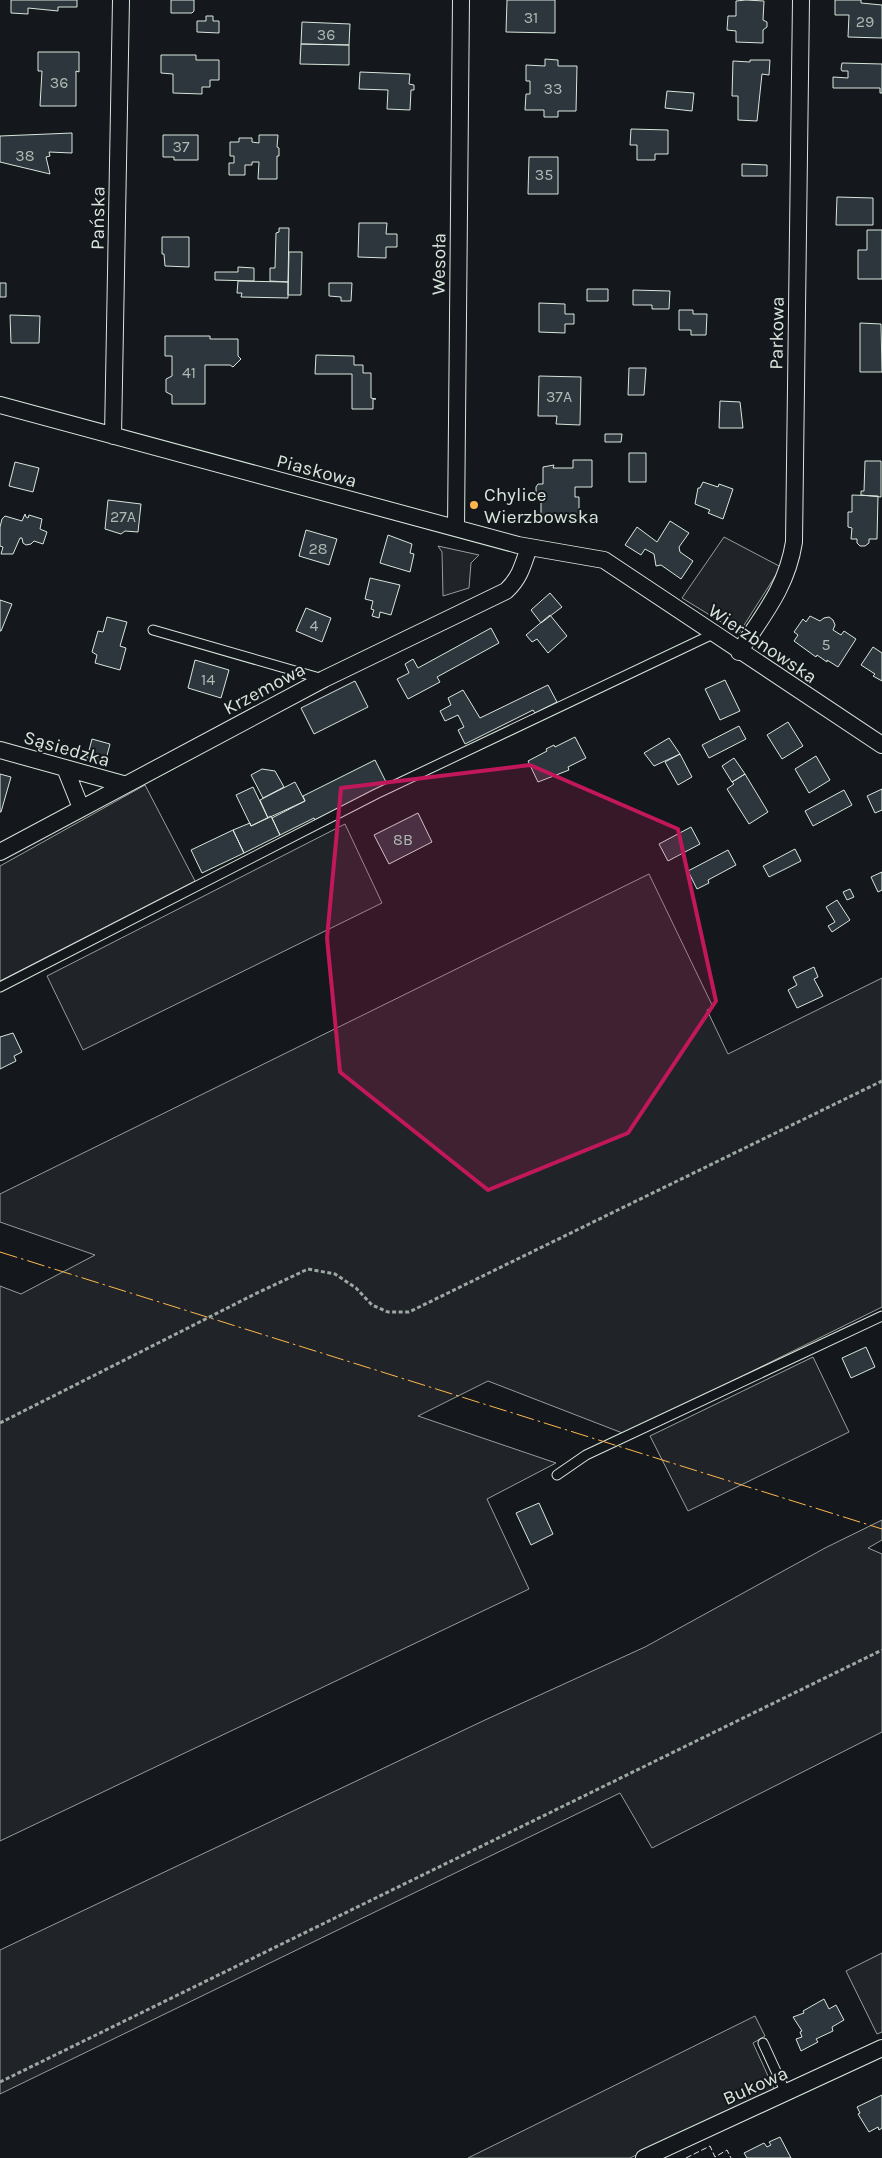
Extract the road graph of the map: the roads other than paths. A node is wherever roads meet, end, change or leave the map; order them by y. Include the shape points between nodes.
1 (122, 0) edge
2 (461, 0) edge
3 (801, 0) edge
4 (0, 405) edge
5 (113, 436) junction
6 (456, 528) junction
7 (529, 547) junction
8 (623, 572) joint
9 (153, 630) dead end
10 (713, 634) junction
11 (739, 652) junction
12 (324, 679) junction
13 (882, 745) edge
14 (0, 750) edge
15 (65, 768) junction
16 (123, 784) junction
17 (81, 808) junction
18 (0, 852) edge
19 (0, 987) edge
20 (882, 1316) edge
21 (557, 1475) dead end
22 (763, 2043) dead end
23 (882, 2048) edge
24 (786, 2093) junction
25 (644, 2158) edge

1 - 5 street, Pańska
2 - 6 street, Wesoła
3 - 11 street, Parkowa via 794,542 784,582
4 - 5 street, Piaskowa
5 - 6 street, Piaskowa
6 - 7 street, Piaskowa
7 - 8 street, Piaskowa via 604,560
7 - 12 street, Krzemowa via 522,571 506,591
8 - 10 street, Wierzbnowska
9 - 12 lane
10 - 11 street, Wierzbnowska
10 - 19 lane via 376,794
11 - 13 street, Wierzbnowska
12 - 16 street, Krzemowa
14 - 15 street, Sąsiedzka
15 - 16 street, Sąsiedzka
15 - 17 street
16 - 17 street, Krzemowa
17 - 18 street, Krzemowa
20 - 21 lane via 586,1454
22 - 24 lane
23 - 24 street, Bukowa
24 - 25 street, Bukowa

